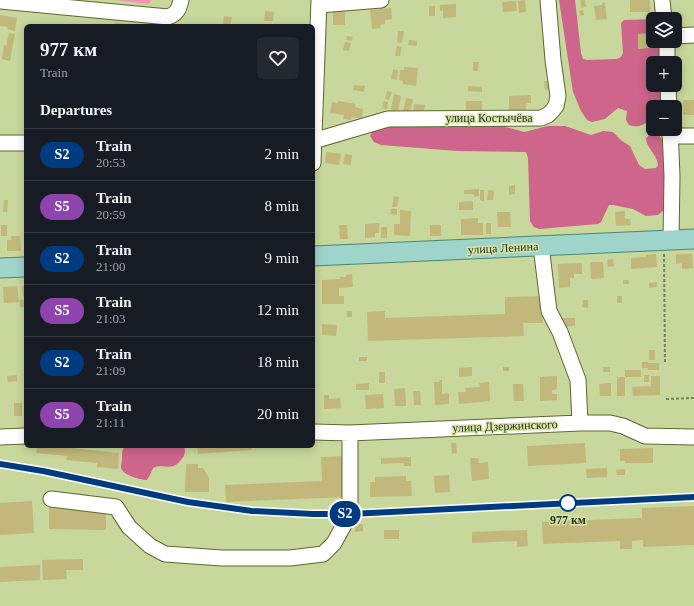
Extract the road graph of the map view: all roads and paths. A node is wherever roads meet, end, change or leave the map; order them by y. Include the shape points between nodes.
1 (181, 0) edge
2 (381, 0) edge
3 (548, 0) edge
4 (662, 0) edge
5 (0, 1) edge
6 (319, 2) edge
7 (663, 12) edge
8 (694, 35) edge
9 (682, 36) edge
10 (315, 112) edge
11 (682, 134) edge
12 (670, 136) edge
13 (694, 136) edge
14 (315, 140) edge
15 (0, 143) edge
16 (24, 143) edge
17 (694, 239) edge
18 (667, 240) junction
19 (541, 246) junction
20 (315, 256) edge
21 (24, 267) edge
22 (0, 268) edge
23 (665, 364) dead end
24 (694, 398) edge
25 (666, 399) dead end
26 (580, 423) junction
27 (315, 432) edge
28 (350, 432) junction
29 (24, 436) edge
30 (0, 437) edge
31 (694, 437) edge
32 (51, 500) dead end

1 - 5 street via 174,15 168,17
2 - 6 street
3 - 14 street, улица Костычёва via 558,96 556,106 548,115 541,118 388,119
4 - 7 street
6 - 10 street
8 - 9 street
11 - 13 street
12 - 18 street via 672,176
15 - 16 street
17 - 18 main road, улица Ленина
18 - 19 main road, улица Ленина
18 - 23 path
19 - 20 main road, улица Ленина
19 - 26 street via 549,310 578,380
21 - 22 main road
24 - 25 path
26 - 28 street, улица Дзержинского
26 - 31 street, улица Дзержинского via 610,423 644,436
27 - 28 street, улица Дзержинского
28 - 32 street via 350,514 334,543 322,554 290,558 222,558 165,554 150,546 128,527 116,506
29 - 30 street

